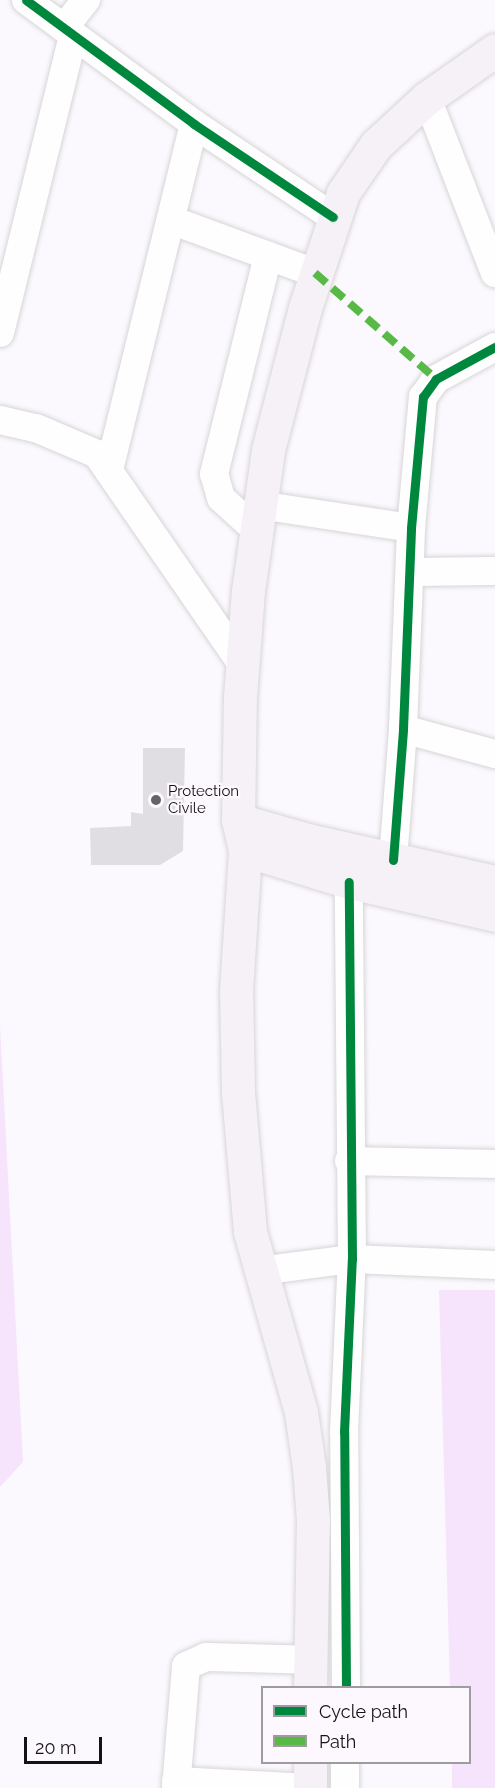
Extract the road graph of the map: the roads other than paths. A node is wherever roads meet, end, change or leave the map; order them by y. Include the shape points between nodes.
1 (26, 0) edge
2 (86, 0) edge
3 (68, 31) junction
4 (495, 50) edge
5 (427, 98) junction
6 (194, 124) junction
7 (333, 217) junction
8 (171, 220) junction
9 (268, 256) junction
10 (315, 273) junction
11 (495, 273) edge
12 (0, 333) edge
13 (495, 347) edge
14 (0, 420) edge
15 (109, 470) junction
16 (258, 518) junction
17 (411, 528) junction
18 (495, 571) edge
19 (410, 572) junction
20 (243, 666) junction
21 (403, 729) junction
22 (495, 754) edge
23 (242, 835) junction
24 (393, 860) junction
25 (490, 881) edge
26 (349, 882) junction
27 (488, 914) edge
28 (349, 1161) junction
29 (495, 1164) edge
30 (352, 1259) junction
31 (495, 1264) edge
32 (259, 1271) junction
33 (313, 1574) junction
34 (345, 1574) junction
35 (311, 1674) edge
36 (346, 1686) edge
37 (310, 1764) edge
38 (345, 1764) edge
39 (176, 1785) edge
40 (310, 1788) edge
41 (345, 1788) edge

1 - 3 street
2 - 3 street
3 - 6 street
3 - 12 street
4 - 5 main road
5 - 7 main road via 376,145 343,193
5 - 11 street
6 - 7 street
6 - 8 street
7 - 10 main road
8 - 9 street
8 - 15 street
9 - 10 street
9 - 16 street via 214,474 221,498
10 - 16 main road via 268,450
13 - 17 street via 436,379 426,390
14 - 15 street via 82,444 97,454
15 - 20 street
16 - 17 street
16 - 20 main road
17 - 19 street
18 - 19 street
19 - 21 street
20 - 23 main road
21 - 22 street
21 - 24 street
23 - 24 main road
23 - 26 main road
23 - 32 main road via 236,991 238,1091 244,1180
24 - 25 main road
25 - 27 main road
26 - 27 main road
26 - 28 street
28 - 29 street
28 - 30 street
30 - 31 street
30 - 32 street
30 - 34 street via 344,1432
32 - 33 main road via 301,1412 313,1520
33 - 34 street
33 - 35 main road
34 - 36 street
35 - 39 street via 206,1657 186,1666
37 - 40 main road
38 - 41 street
39 - 40 street

